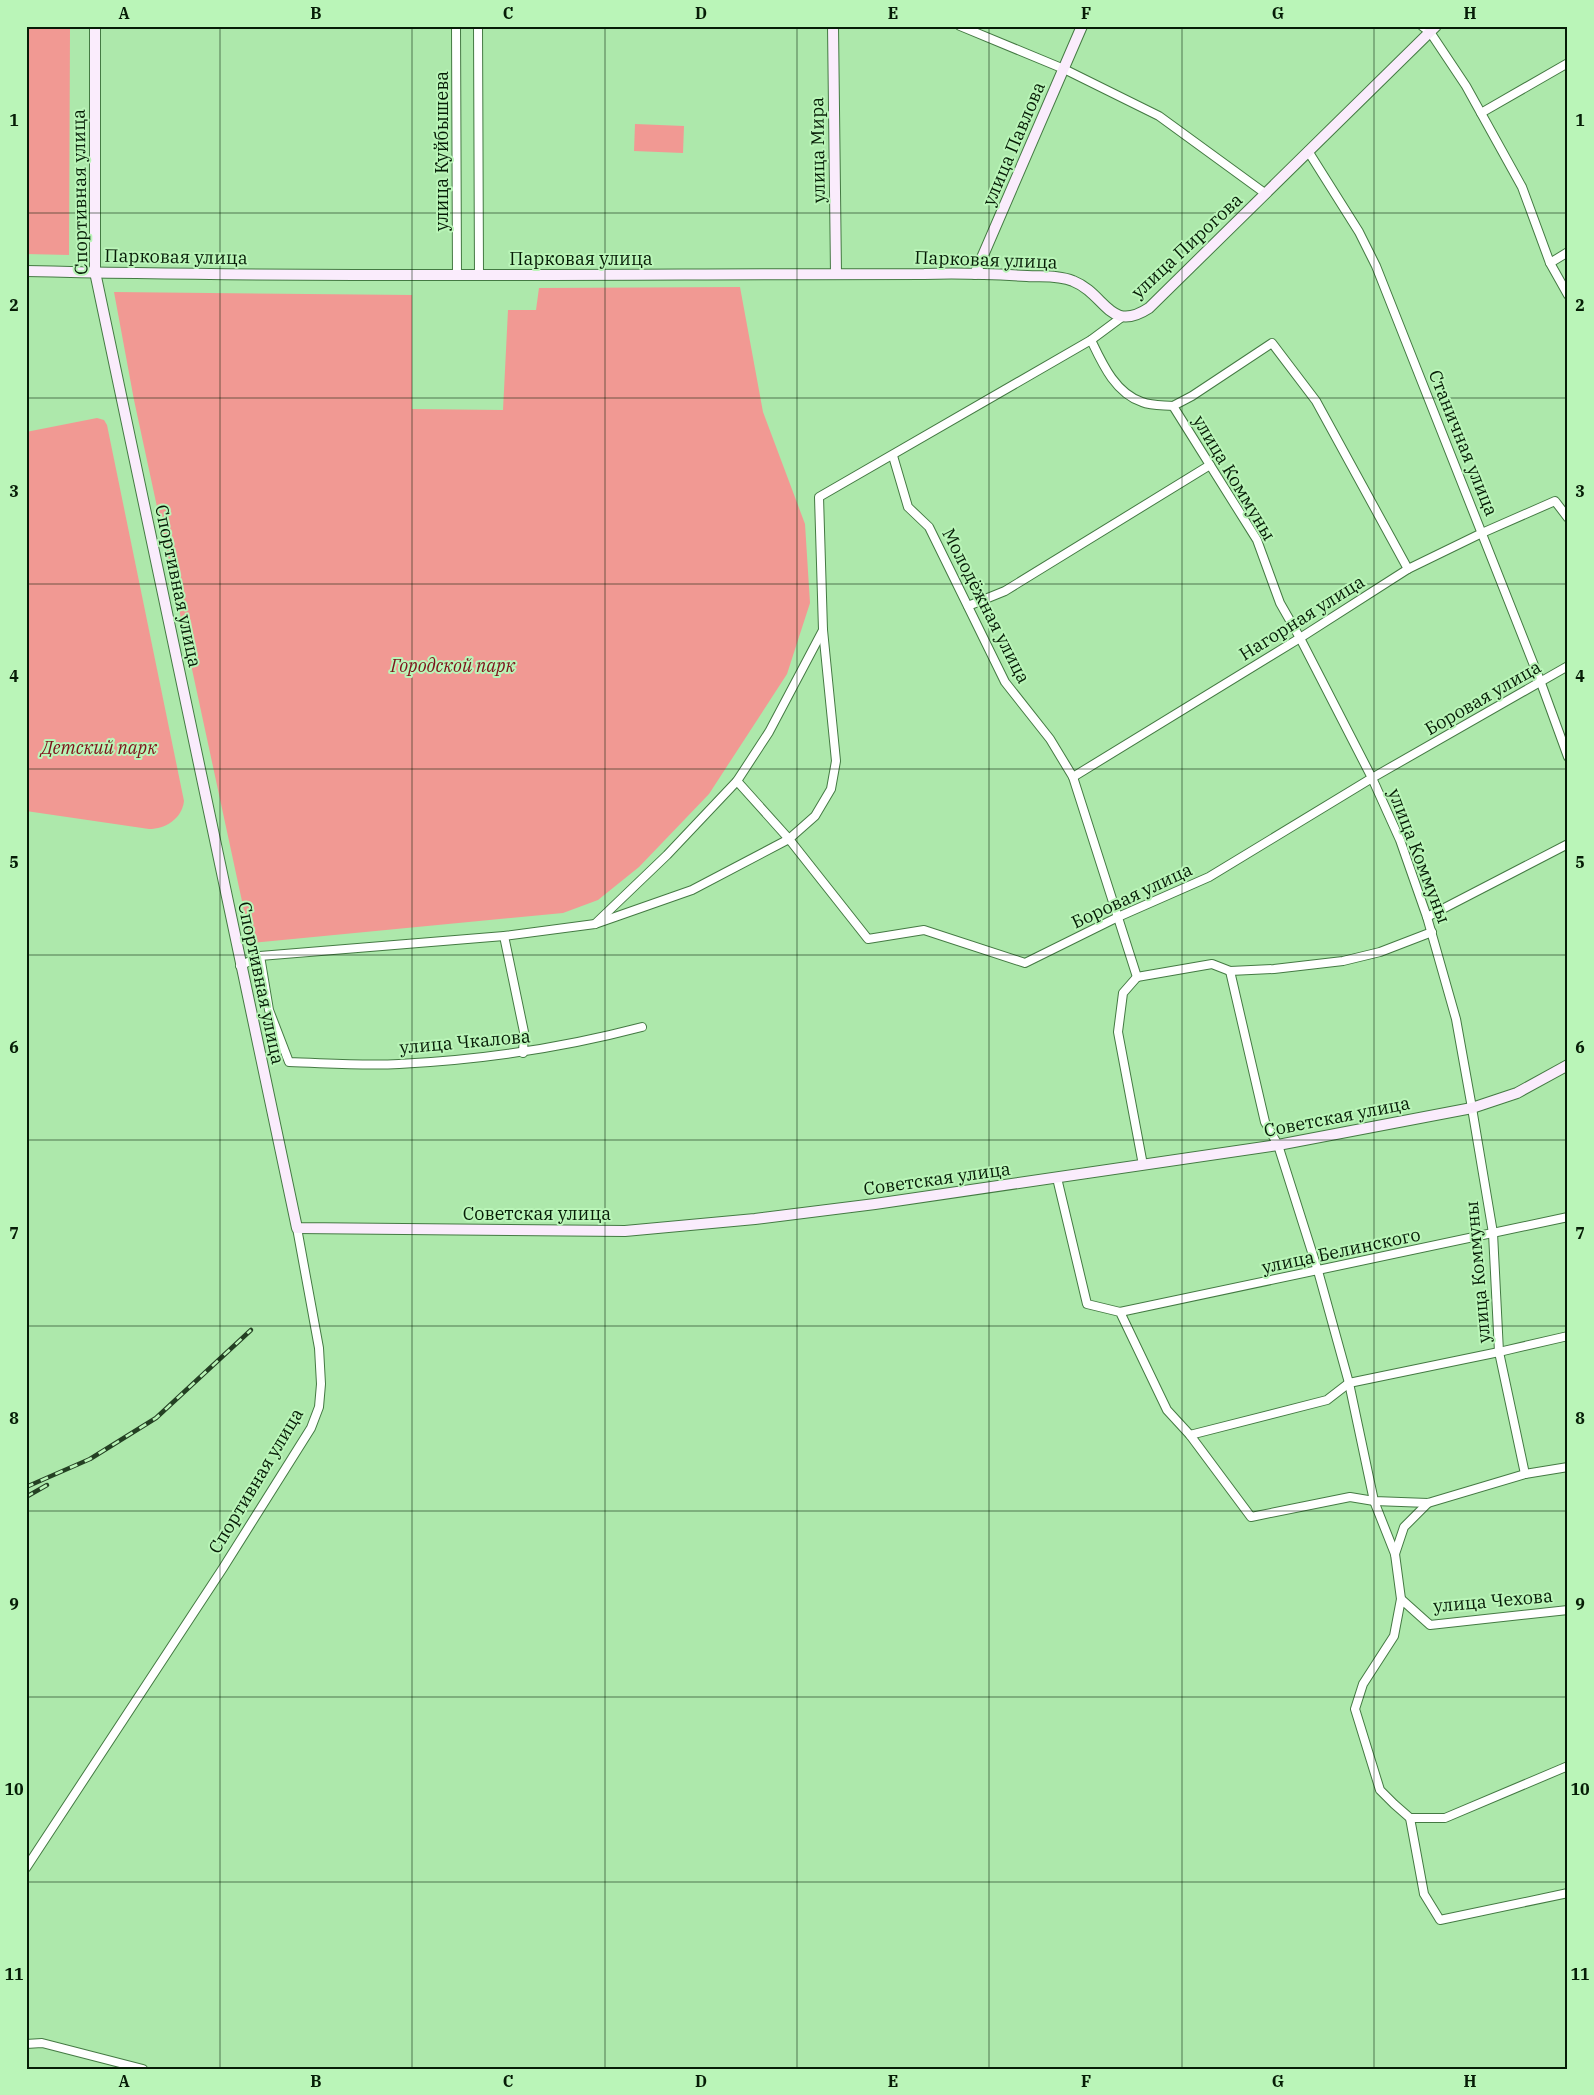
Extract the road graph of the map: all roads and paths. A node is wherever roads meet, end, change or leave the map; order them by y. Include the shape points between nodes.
1 (95, 26) edge
2 (456, 26) edge
3 (478, 26) edge
4 (833, 26) edge
5 (960, 26) edge
6 (1082, 26) edge
7 (1430, 28) edge
8 (1568, 63) edge
9 (1064, 68) junction
10 (1481, 113) junction
11 (1308, 151) junction
12 (1266, 194) junction
13 (1568, 252) edge
14 (1550, 263) junction
15 (26, 270) edge
16 (95, 272) junction
17 (836, 274) junction
18 (975, 274) junction
19 (457, 276) junction
20 (479, 276) junction
21 (1568, 295) edge
22 (1122, 317) junction
23 (1091, 340) junction
24 (1173, 406) junction
25 (892, 456) junction
26 (1210, 465) junction
27 (1568, 518) edge
28 (1482, 533) junction
29 (1408, 569) junction
30 (968, 606) junction
31 (823, 630) junction
32 (1300, 638) junction
33 (1568, 666) edge
34 (1541, 683) junction
35 (1568, 757) edge
36 (1073, 777) junction
37 (1372, 778) junction
38 (736, 781) junction
39 (789, 839) junction
40 (1568, 844) edge
41 (1118, 917) junction
42 (1427, 917) junction
43 (595, 924) junction
44 (1432, 932) junction
45 (504, 936) junction
46 (260, 956) junction
47 (240, 966) junction
48 (1230, 971) junction
49 (1137, 977) junction
50 (642, 1027) dead end
51 (523, 1053) junction
52 (1568, 1065) edge
53 (1472, 1108) junction
54 (1278, 1145) junction
55 (1143, 1165) junction
56 (1057, 1178) junction
57 (1568, 1217) edge
58 (297, 1228) junction
59 (1493, 1233) junction
60 (1318, 1271) junction
61 (1120, 1312) junction
62 (1568, 1336) edge
63 (1500, 1352) junction
64 (1349, 1383) junction
65 (1190, 1435) junction
66 (1568, 1467) edge
67 (1526, 1474) junction
68 (1374, 1501) junction
69 (1428, 1503) junction
70 (1395, 1554) junction
71 (1401, 1599) junction
72 (1568, 1610) edge
73 (1568, 1766) edge
74 (1410, 1818) junction
75 (26, 1868) edge
76 (1568, 1893) edge
77 (26, 2044) edge
78 (142, 2069) edge

1 - 16 street, Спортивная улица
2 - 19 street, улица Куйбышева
3 - 20 street, улица Куйбышева
4 - 17 street, улица Мира
5 - 9 street
6 - 9 street, улица Павлова
7 - 10 street
7 - 11 street, улица Пирогова
8 - 10 street
9 - 12 street via 1160,116
9 - 18 street, улица Павлова
10 - 14 street via 1522,187
11 - 12 street, улица Пирогова
11 - 28 street, Станичная улица via 1359,232 1376,266
12 - 22 street, улица Пирогова via 1149,308 1139,314
13 - 14 street
14 - 21 street
15 - 16 street, Парковая улица
16 - 19 street, Парковая улица
16 - 47 street, Спортивная улица
17 - 18 street, Парковая улица
17 - 20 street, Парковая улица
18 - 22 street, Парковая улица via 1065,278 1087,289 1114,314
19 - 20 street, Парковая улица
22 - 23 street, улица Пирогова
23 - 24 street, улица Коммуны via 1102,364 1117,385 1130,396 1142,402
23 - 25 street, улица Пирогова
24 - 26 street, улица Коммуны
24 - 29 street via 1272,343 1316,401
25 - 30 street, Молодёжная улица via 908,507 928,527
25 - 31 street, улица Пирогова via 819,497
26 - 30 street via 1005,591
26 - 32 street, улица Коммуны via 1257,540 1280,603
27 - 28 street, Нагорная улица via 1556,501
28 - 29 street, Нагорная улица
28 - 34 street, Станичная улица
29 - 32 street, Нагорная улица
30 - 36 street, Молодёжная улица via 1005,682 1050,739
31 - 38 street via 769,732
31 - 39 street via 836,761 831,789 815,816
32 - 36 street, Нагорная улица
32 - 37 street, улица Коммуны
33 - 34 street, Боровая улица
34 - 35 street, Станичная улица
34 - 37 street, Боровая улица
36 - 41 street, Молодёжная улица
37 - 41 street, Боровая улица via 1208,877
37 - 42 street, улица Коммуны via 1400,840
38 - 39 street, Боровая улица
38 - 43 street via 667,855
39 - 41 street, Боровая улица via 868,939 924,930 1025,963
39 - 43 street via 692,890
40 - 42 street
41 - 49 street, Молодёжная улица
42 - 44 street, улица Коммуны
43 - 45 street
44 - 48 street via 1380,952 1343,961
44 - 53 street, улица Коммуны via 1456,1018
45 - 46 street
45 - 51 street via 524,1032
46 - 47 street
46 - 51 street, улица Чкалова via 269,1010 289,1062 398,1064
47 - 58 street, Спортивная улица
48 - 49 street via 1212,964
48 - 54 street via 1265,1122
49 - 55 street via 1123,993 1118,1032
50 - 51 street, улица Чкалова
52 - 53 street, Советская улица via 1517,1093
53 - 54 street, Советская улица
53 - 59 street, улица Коммуны
54 - 55 street, Советская улица
54 - 60 street
55 - 56 street, Советская улица
56 - 58 street, Советская улица via 755,1219 625,1231
56 - 61 street via 1087,1304
57 - 59 street, улица Белинского
58 - 75 street, Спортивная улица via 319,1348 319,1407 310,1428 223,1568
59 - 60 street, улица Белинского
59 - 63 street, улица Коммуны
60 - 61 street, улица Белинского
60 - 64 street
61 - 65 street via 1167,1410
62 - 63 street
63 - 64 street
63 - 67 street, улица Коммуны
64 - 65 street via 1327,1400
64 - 68 street
65 - 68 street via 1251,1517 1350,1497
66 - 67 street
67 - 69 street
68 - 69 street
68 - 70 street
69 - 70 street via 1404,1527
70 - 71 street
71 - 72 street, улица Чехова via 1430,1625
71 - 74 street via 1394,1636 1363,1684 1355,1709 1380,1790
73 - 74 street via 1445,1818
74 - 76 street via 1424,1894 1440,1920
77 - 78 street via 42,2043

